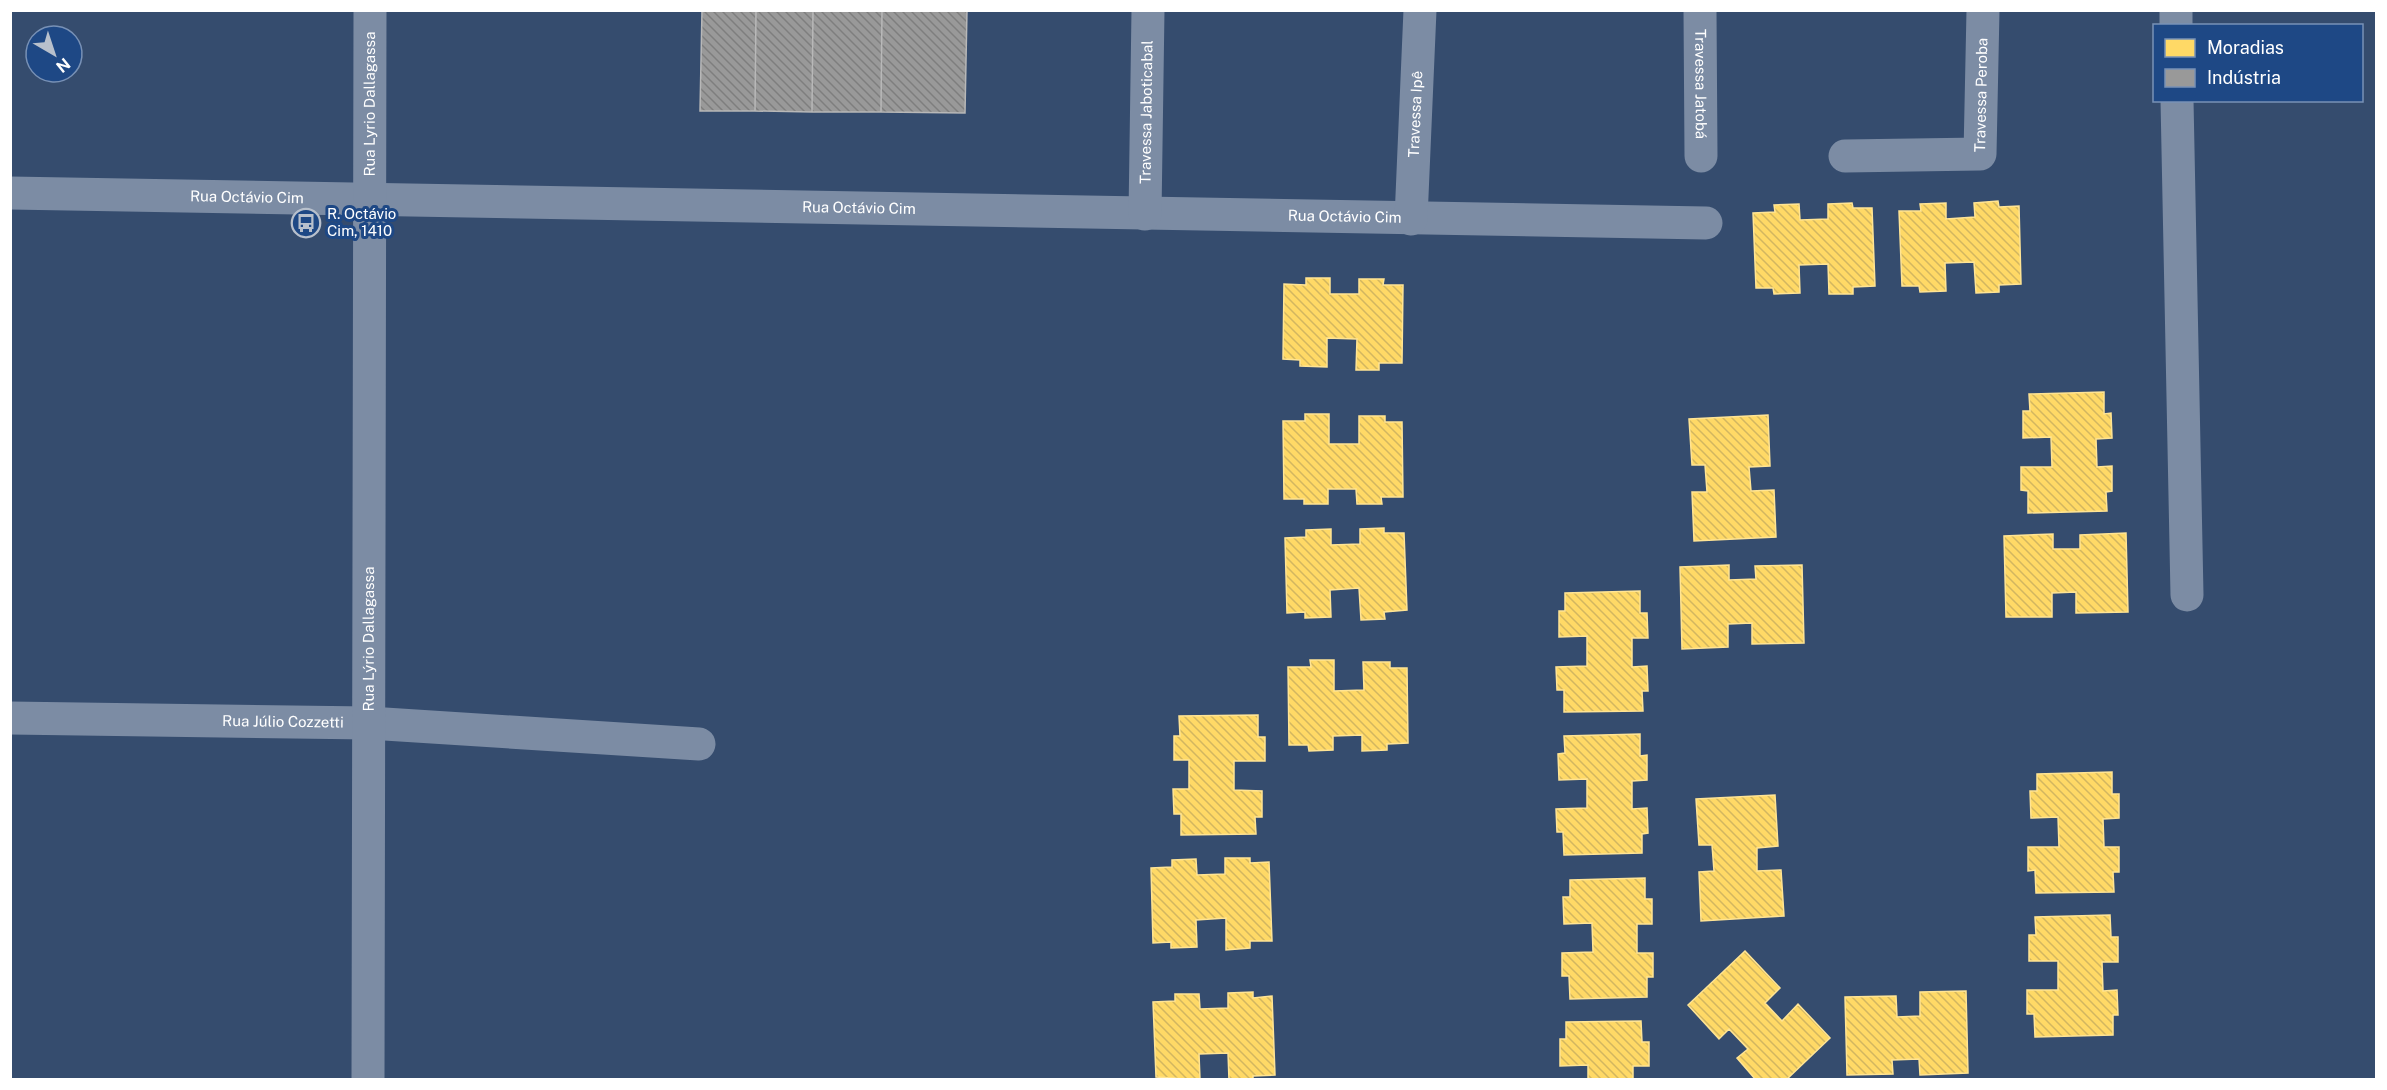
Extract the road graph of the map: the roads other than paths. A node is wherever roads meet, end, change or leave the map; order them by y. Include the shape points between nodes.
1 (370, 10) edge
2 (1148, 10) edge
3 (1420, 10) edge
4 (1700, 10) edge
5 (1983, 10) edge
6 (2177, 102) edge
7 (1701, 156) dead end
8 (1845, 156) dead end
9 (10, 193) edge
10 (369, 197) junction
11 (1145, 214) junction
12 (1411, 219) junction
13 (1706, 223) dead end
14 (2187, 596) dead end
15 (10, 718) edge
16 (369, 723) junction
17 (699, 744) dead end
18 (368, 1080) edge

1 - 10 street, Rua Lyrio Dallagassa
2 - 11 street, Travessa Jaboticabal
3 - 12 street, Travessa Ipê
4 - 7 street, Travessa Jatobá
5 - 8 street, Travessa Peroba via 1980,154
6 - 14 street
9 - 10 street, Rua Octávio Cim
10 - 11 street, Rua Octávio Cim
10 - 16 street, Rua Lýrio Dallagassa
11 - 12 street, Rua Octávio Cim
12 - 13 street, Rua Octávio Cim
15 - 16 street, Rua Júlio Cozzetti
16 - 17 street, Rua Júlio Cozzetti
16 - 18 street, Rua Lýrio Dallagassa

